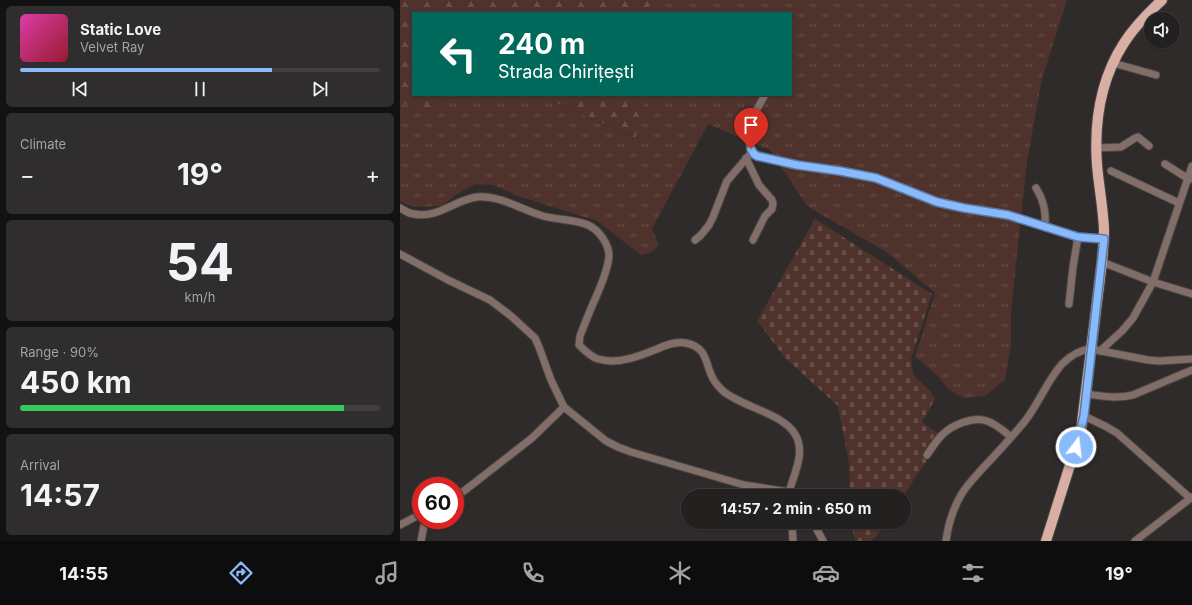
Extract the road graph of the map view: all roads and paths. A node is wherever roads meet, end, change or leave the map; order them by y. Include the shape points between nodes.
1 (1162, 0) edge
2 (1113, 63) junction
3 (1156, 75) dead end
4 (764, 96) edge
5 (1148, 146) dead end
6 (1096, 148) junction
7 (752, 152) junction
8 (746, 158) junction
9 (1165, 164) dead end
10 (1192, 166) edge
11 (1111, 171) dead end
12 (1190, 179) edge
13 (1036, 188) dead end
14 (1179, 203) junction
15 (400, 208) edge
16 (1045, 227) junction
17 (1078, 237) junction
18 (1104, 239) junction
19 (695, 240) dead end
20 (753, 240) dead end
21 (400, 254) edge
22 (1102, 262) junction
23 (1153, 282) junction
24 (1192, 294) edge
25 (1070, 304) dead end
26 (1096, 350) junction
27 (1192, 359) edge
28 (1192, 370) edge
29 (1086, 394) junction
30 (564, 407) junction
31 (1084, 416) junction
32 (1011, 437) junction
33 (927, 455) dead end
34 (764, 489) edge
35 (792, 489) edge
36 (464, 491) edge
37 (1191, 498) edge
38 (412, 518) edge
39 (400, 524) edge
40 (424, 529) edge
41 (792, 529) edge
42 (817, 529) edge
43 (421, 541) edge
44 (793, 541) edge
45 (823, 541) edge
46 (946, 541) edge
47 (1046, 541) edge
48 (1135, 541) edge

1 - 2 main road via 1130,34
2 - 3 street
2 - 6 main road via 1098,112
4 - 7 street via 749,127
5 - 6 street via 1138,137 1121,147
6 - 18 main road
7 - 8 street
7 - 16 street via 757,156 797,165 876,178 937,202 1008,215
8 - 19 street via 727,181 709,225
8 - 20 street via 759,185 774,203
9 - 12 street
10 - 12 street
11 - 14 street
12 - 14 street
13 - 16 street via 1045,208
14 - 23 street
15 - 35 street via 413,214 425,215 445,210 463,200 493,198 550,218 587,224 596,230 609,256 579,345 597,359 607,361 638,356 676,343 684,342 699,348 704,354 715,383 724,391 741,402 777,418 795,433 800,452
16 - 17 street
17 - 18 street
17 - 25 street
18 - 22 main road
21 - 30 street via 490,300 525,328 537,342
22 - 23 street
22 - 26 main road
23 - 24 street
23 - 26 street via 1133,318 1122,331
26 - 27 street via 1148,360
26 - 29 main road
26 - 32 street via 1084,350 1069,357 1062,364 1025,421
28 - 29 street via 1133,395 1111,397
29 - 31 main road
30 - 34 street via 606,441 624,450
30 - 36 street via 528,441
31 - 37 street via 1117,433
31 - 47 main road
32 - 33 street via 987,421 972,421 946,432
32 - 46 street via 962,493 950,520
37 - 48 street
38 - 39 street
40 - 43 street
41 - 44 street
42 - 45 street

